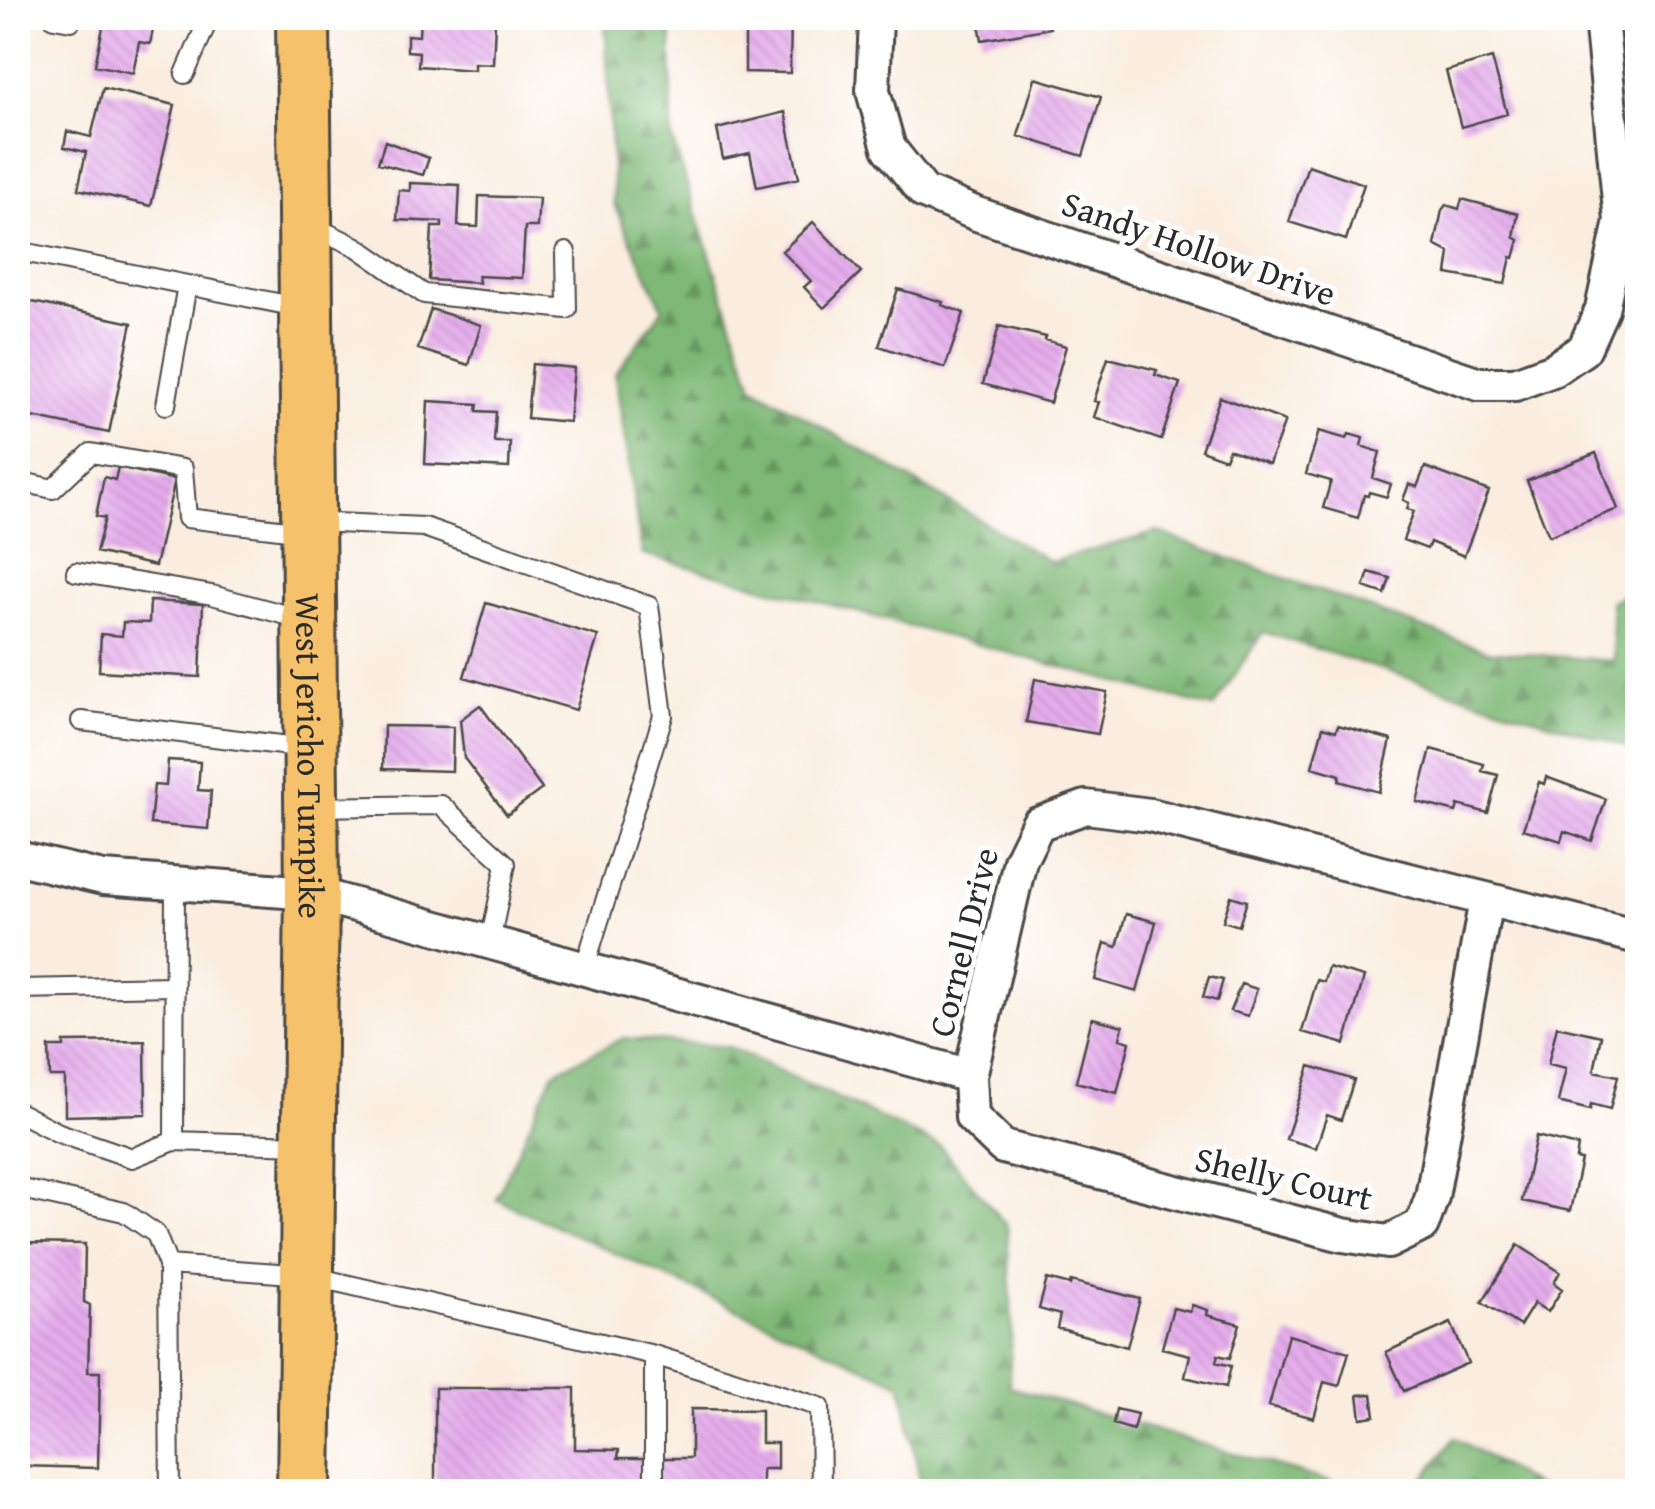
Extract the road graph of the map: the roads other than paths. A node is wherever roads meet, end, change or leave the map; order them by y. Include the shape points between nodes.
1 (54, 18) edge
2 (72, 18) edge
3 (209, 18) edge
4 (303, 18) edge
5 (876, 18) edge
6 (1601, 18) edge
7 (186, 74) dead end
8 (307, 223) junction
9 (18, 251) edge
10 (566, 252) dead end
11 (187, 285) junction
12 (308, 309) junction
13 (166, 405) dead end
14 (18, 480) edge
15 (309, 527) junction
16 (76, 572) dead end
17 (310, 622) junction
18 (82, 721) dead end
19 (311, 748) junction
20 (312, 806) junction
21 (18, 858) edge
22 (175, 883) junction
23 (312, 892) junction
24 (1486, 900) junction
25 (1638, 937) edge
26 (490, 942) junction
27 (584, 968) junction
28 (174, 986) junction
29 (18, 989) edge
30 (970, 1076) junction
31 (18, 1112) edge
32 (174, 1141) junction
33 (307, 1145) junction
34 (18, 1188) edge
35 (168, 1265) junction
36 (306, 1275) junction
37 (654, 1355) junction
38 (170, 1492) edge
39 (304, 1492) edge
40 (654, 1492) edge
41 (821, 1492) edge

1 - 2 lane
3 - 7 lane
4 - 8 main road, West Jericho Turnpike
5 - 6 street, Sandy Hollow Drive via 873,91 889,148 924,192 1479,384 1515,384 1553,370 1584,349 1602,309 1621,221
8 - 10 lane via 424,294 459,298 567,309
8 - 12 main road, West Jericho Turnpike
9 - 11 lane
11 - 12 lane
11 - 13 lane
12 - 15 main road, West Jericho Turnpike
14 - 15 lane via 52,489 92,452 183,468 187,518
15 - 17 main road, West Jericho Turnpike
15 - 27 lane via 424,526 649,606 663,716
16 - 17 lane via 212,595
17 - 19 main road, West Jericho Turnpike
18 - 19 lane
19 - 20 main road, West Jericho Turnpike
20 - 23 main road, West Jericho Turnpike
20 - 26 lane via 442,805 506,864
21 - 22 street, Cornell Drive via 104,878
22 - 23 street, Cornell Drive
22 - 28 lane
23 - 26 street, Cornell Drive
23 - 33 main road, West Jericho Turnpike
24 - 25 street, Cornell Drive
24 - 30 street, Cornell Drive via 1150,815 1086,806 1038,824 1020,860
24 - 30 street, Shelly Court via 1432,1197 1422,1225 1388,1242 1003,1147 972,1117
26 - 27 street, Cornell Drive
27 - 30 street, Cornell Drive
28 - 29 lane
28 - 32 lane
31 - 32 lane via 132,1158
32 - 33 lane
33 - 36 main road, West Jericho Turnpike
34 - 35 lane via 124,1212 156,1234
35 - 36 lane
35 - 38 lane
36 - 37 lane
36 - 39 main road, West Jericho Turnpike
37 - 40 lane
37 - 41 lane via 820,1407

